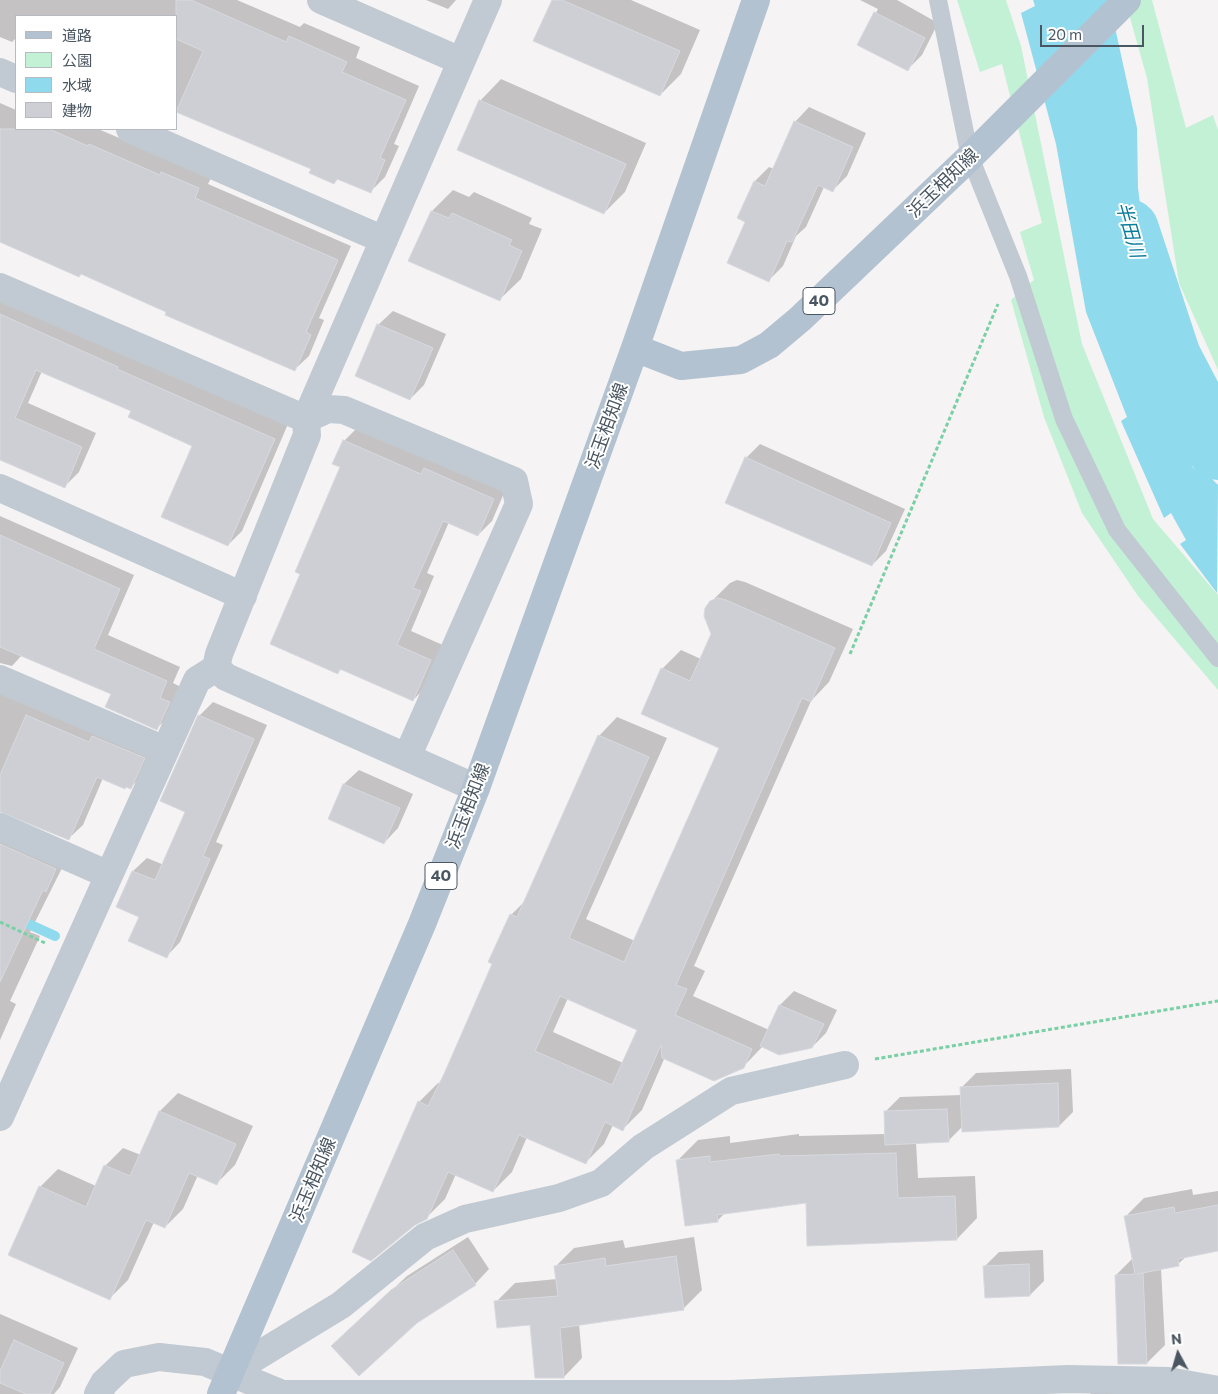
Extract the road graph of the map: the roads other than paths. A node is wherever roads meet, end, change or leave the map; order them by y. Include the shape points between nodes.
1 (321, 0) edge
2 (488, 0) edge
3 (756, 0) edge
4 (938, 0) edge
5 (1127, 0) edge
6 (461, 61) junction
7 (0, 72) edge
8 (15, 79) edge
9 (132, 130) edge
10 (970, 157) junction
11 (384, 240) junction
12 (0, 287) edge
13 (635, 348) junction
14 (306, 419) junction
15 (0, 488) edge
16 (243, 596) junction
17 (1218, 658) edge
18 (216, 668) junction
19 (0, 679) edge
20 (166, 750) junction
21 (407, 757) junction
22 (476, 788) junction
23 (0, 827) edge
24 (109, 875) junction
25 (845, 1065) road end
26 (0, 1117) edge
27 (226, 1383) edge
28 (1218, 1390) edge
29 (847, 1391) edge
30 (98, 1394) edge

1 - 6 street
2 - 6 street
3 - 13 main road, 浜玉相知線 / 40
4 - 10 lane
5 - 10 main road, 浜玉相知線 / 40
6 - 11 street
7 - 8 street
9 - 11 street
10 - 13 main road, 浜玉相知線 / 40 via 800,319 762,349 741,360 681,366
10 - 17 lane via 1018,276 1064,419 1117,530
11 - 14 street
12 - 14 street
13 - 22 main road, 浜玉相知線 / 40
14 - 16 street via 307,435
14 - 21 street via 328,410 344,410 514,481 519,504
15 - 16 street
16 - 18 street
18 - 20 street via 197,680
18 - 21 street via 226,677
19 - 20 street
20 - 24 street
21 - 22 street
22 - 27 main road, 浜玉相知線 / 40 via 422,924
23 - 24 street
24 - 26 street
25 - 27 street via 731,1091 643,1147 601,1183 559,1198 465,1219 425,1237 341,1305
27 - 29 street via 282,1394
27 - 30 street via 205,1362 159,1357 124,1364 104,1383
28 - 29 street via 1168,1381 1068,1379

